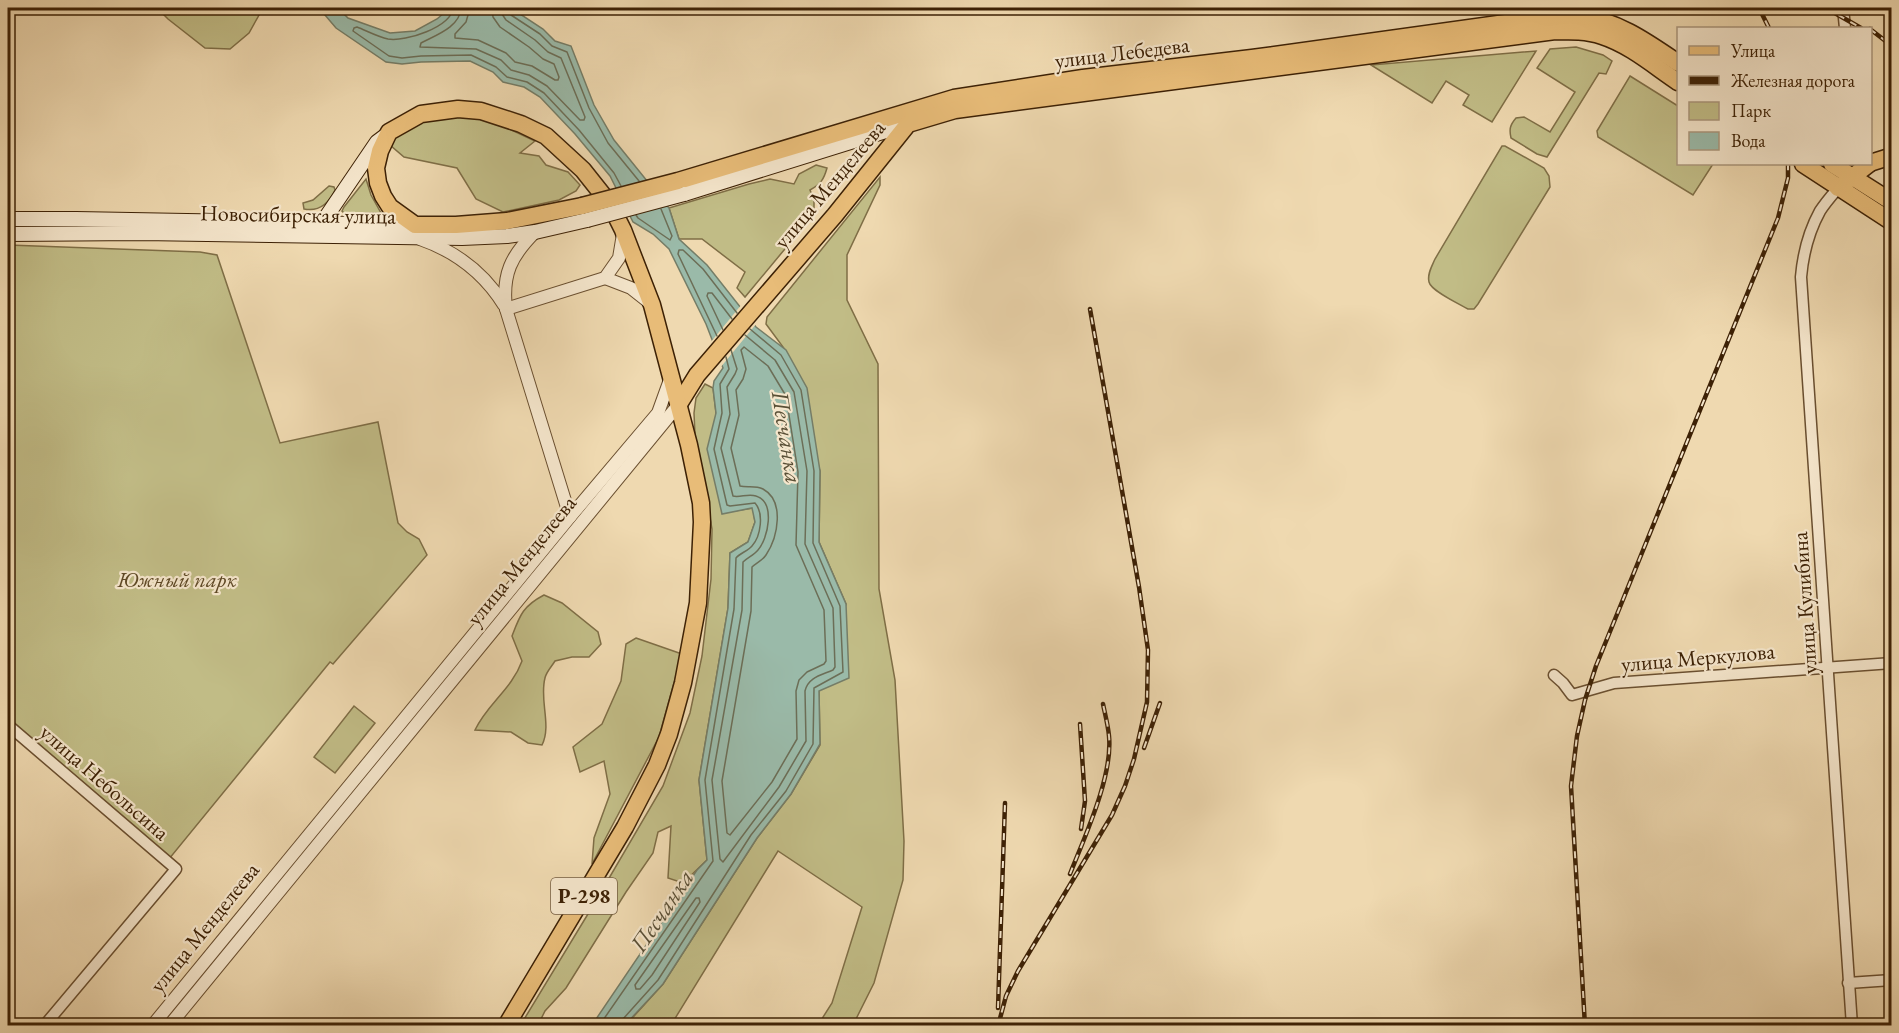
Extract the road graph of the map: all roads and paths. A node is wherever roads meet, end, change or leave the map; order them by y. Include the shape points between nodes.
1 (1843, 8) edge
2 (1581, 24) junction
3 (1845, 27) edge
4 (1677, 62) edge
5 (1677, 81) edge
6 (908, 123) junction
7 (389, 132) junction
8 (1892, 156) edge
9 (1872, 162) edge
10 (1804, 165) edge
11 (1836, 165) edge
12 (1854, 170) edge
13 (681, 187) junction
14 (1838, 188) junction
15 (1892, 202) edge
16 (585, 213) junction
17 (8, 219) edge
18 (1892, 222) edge
19 (322, 223) junction
20 (623, 230) junction
21 (417, 232) junction
22 (536, 232) junction
23 (8, 234) edge
24 (605, 278) junction
25 (652, 305) junction
26 (507, 309) junction
27 (672, 375) junction
28 (677, 399) junction
29 (658, 413) junction
30 (570, 517) junction
31 (1892, 663) edge
32 (1829, 666) junction
33 (1554, 675) dead end
34 (418, 712) junction
35 (8, 725) edge
36 (1892, 980) edge
37 (1848, 982) junction
38 (44, 1026) edge
39 (152, 1026) edge
40 (169, 1026) edge
41 (506, 1026) edge
42 (1852, 1026) edge

1 - 3 street
2 - 4 main road via 1607,23
2 - 5 main road
2 - 6 main road, улица Лебедева via 1556,31 955,110
2 - 13 main road, улица Лебедева via 1549,17 954,98
6 - 13 main road, улица Лебедева
6 - 28 main road, улица Менделеева via 835,215
7 - 19 main road via 377,142
7 - 20 main road via 421,114 458,109 481,111 521,124 546,136 583,170 610,204
7 - 21 main road via 376,168 378,183 390,207
8 - 9 main road
10 - 14 main road
11 - 12 main road
12 - 14 main road
12 - 15 main road
13 - 16 main road, bridge
14 - 18 main road
14 - 32 street, улица Кулибина via 1812,228 1801,277
16 - 21 main road, Новосибирская улица
16 - 22 main road, Новосибирская улица
17 - 19 main road, Новосибирская улица
19 - 21 main road, Новосибирская улица
20 - 24 street via 619,258
20 - 25 main road
21 - 22 main road, Новосибирская улица via 507,236
21 - 23 main road, Новосибирская улица
21 - 26 street via 464,261 486,281
22 - 26 street via 521,246 511,264 505,284
24 - 25 street via 631,288
24 - 26 street
25 - 27 main road
26 - 30 street
27 - 28 main road
27 - 29 street, улица Менделеева
28 - 29 street, улица Менделеева
28 - 34 street, улица Менделеева
28 - 41 main road, Р-298 via 697,482 702,522 698,603 676,711 657,765 630,819
29 - 30 street, улица Менделеева
30 - 34 street, улица Менделеева
31 - 32 street, улица Меркулова
32 - 33 street, улица Меркулова via 1614,683 1572,695
32 - 37 street, улица Кулибина
34 - 39 street, улица Менделеева
34 - 40 street, улица Менделеева
35 - 38 street, улица Небольсина via 176,869
36 - 37 street
37 - 42 street, улица Кулибина

